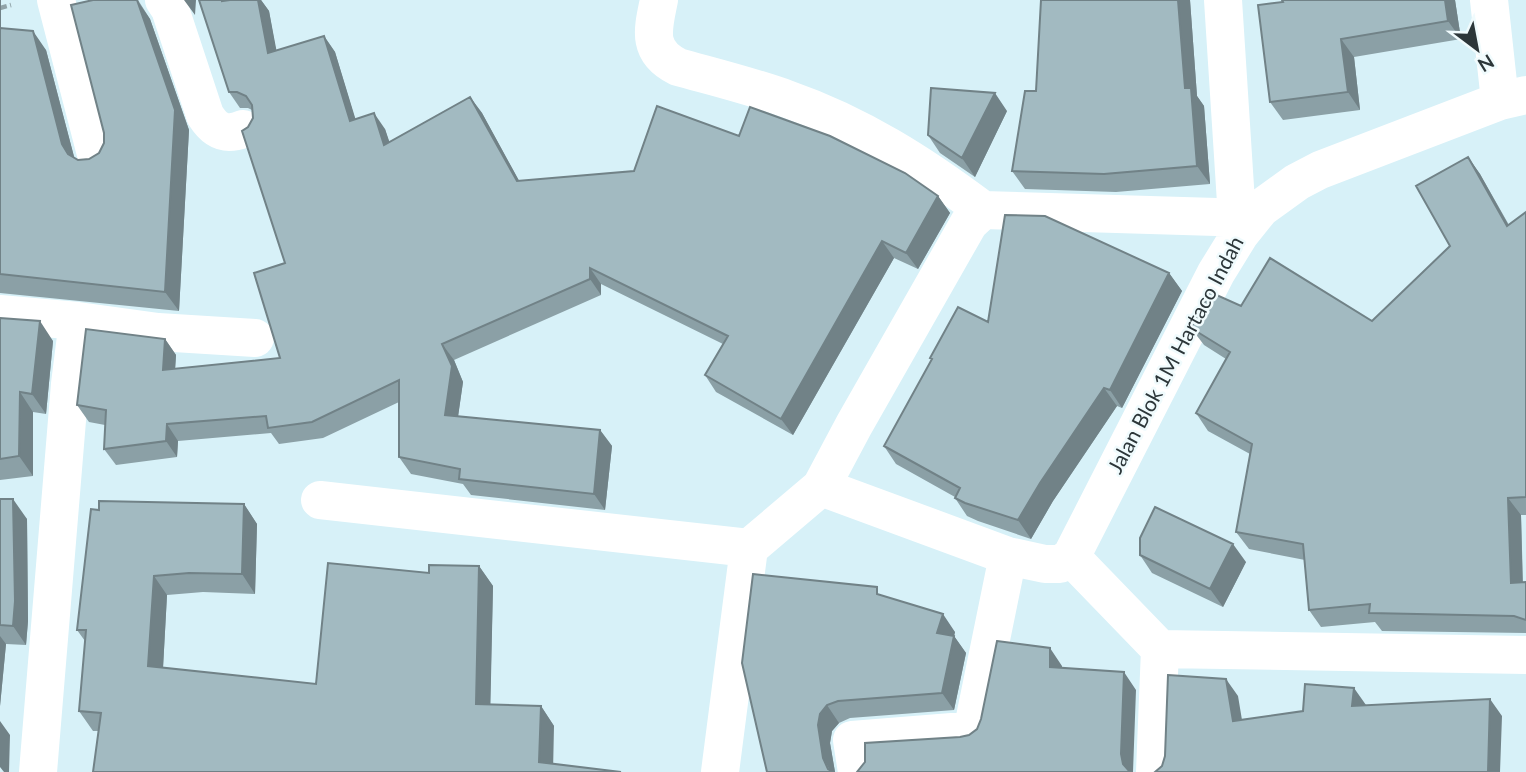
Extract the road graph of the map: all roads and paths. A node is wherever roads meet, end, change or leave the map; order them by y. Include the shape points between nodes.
1 (56, 0) edge
2 (164, 0) edge
3 (659, 0) edge
4 (1223, 0) edge
5 (1489, 0) edge
6 (1513, 98) edge
7 (243, 130) edge
8 (97, 158) edge
9 (983, 210) junction
10 (1244, 218) junction
11 (0, 314) edge
12 (78, 321) junction
13 (255, 338) dead end
14 (821, 487) junction
15 (320, 500) dead end
16 (749, 548) junction
17 (1007, 556) junction
18 (1071, 557) junction
19 (1160, 649) junction
20 (1526, 655) edge
21 (38, 772) edge
22 (720, 772) edge
23 (857, 772) edge
24 (1155, 772) edge

1 - 8 street
2 - 7 street via 205,115 213,127 228,134
3 - 9 street via 654,41 666,61 786,98 855,127
4 - 10 street
5 - 6 street
6 - 10 street via 1320,170
9 - 10 street, Jalan Blok 1M Hartaco Indah
9 - 14 street via 969,223
10 - 18 street, Jalan Blok 1M Hartaco Indah
11 - 12 street
12 - 13 street
12 - 21 street
14 - 16 street
14 - 17 street
15 - 16 street
16 - 22 street
17 - 18 street via 1045,564 1060,564
17 - 23 street via 972,732 852,740
18 - 19 street
19 - 20 street
19 - 24 street

